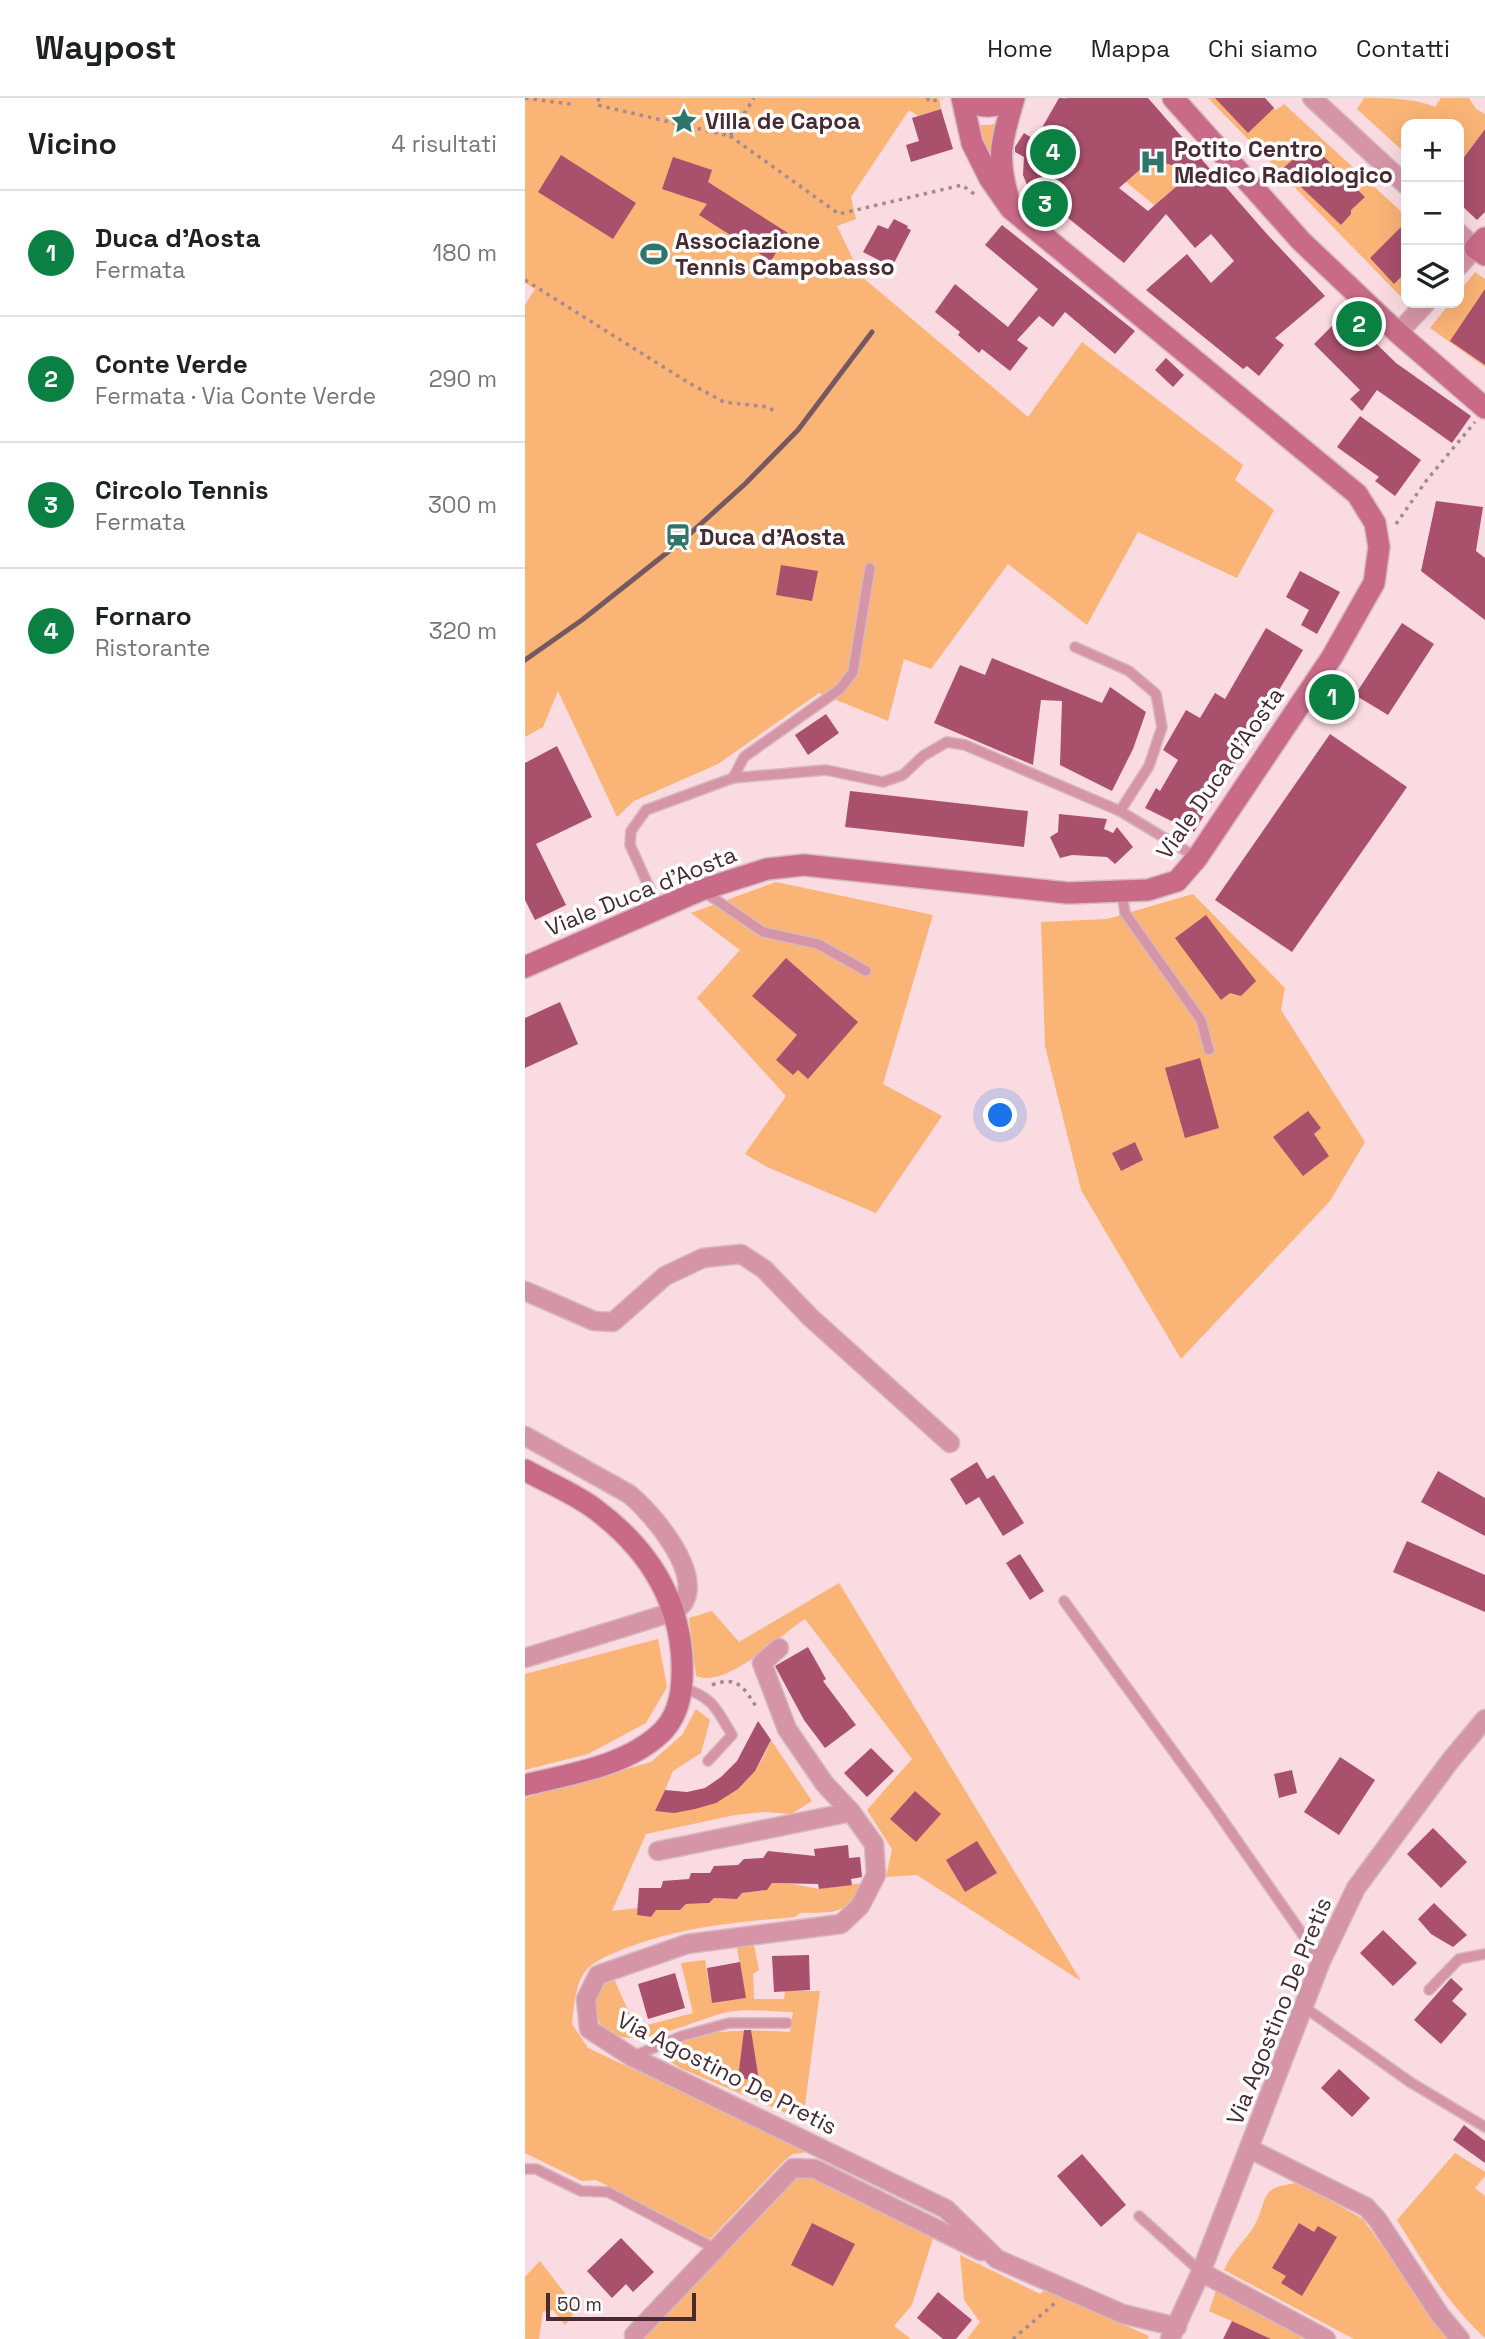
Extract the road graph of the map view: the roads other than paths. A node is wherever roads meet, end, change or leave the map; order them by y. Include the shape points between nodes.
1 (965, 98) edge
2 (1011, 98) edge
3 (1173, 98) edge
4 (1312, 98) edge
5 (1403, 182) edge
6 (1011, 209) junction
7 (1464, 236) edge
8 (1482, 247) edge
9 (1464, 262) edge
10 (1421, 308) edge
11 (1398, 333) junction
12 (1481, 414) edge
13 (870, 568) dead end
14 (1075, 647) dead end
15 (733, 778) junction
16 (1120, 811) junction
17 (1197, 858) junction
18 (701, 890) junction
19 (1122, 891) junction
20 (659, 909) junction
21 (525, 967) edge
22 (866, 971) dead end
23 (1209, 1050) dead end
24 (525, 1292) edge
25 (525, 1436) edge
26 (950, 1443) dead end
27 (525, 1470) edge
28 (1064, 1601) dead end
29 (673, 1612) junction
30 (779, 1648) dead end
31 (525, 1658) edge
32 (683, 1688) junction
33 (1485, 1719) edge
34 (708, 1760) dead end
35 (525, 1785) edge
36 (851, 1812) junction
37 (659, 1851) dead end
38 (1485, 1954) edge
39 (1321, 1961) junction
40 (1429, 1990) dead end
41 (1304, 2007) junction
42 (787, 2022) dead end
43 (632, 2057) junction
44 (1485, 2127) edge
45 (1250, 2149) junction
46 (525, 2169) edge
47 (1139, 2216) dead end
48 (716, 2249) junction
49 (997, 2259) junction
50 (1201, 2272) junction
51 (1173, 2333) edge
52 (634, 2335) dead end
53 (1326, 2339) edge
54 (1460, 2339) edge

1 - 2 main road via 989,107
1 - 6 main road, Viale Duca d'Aosta via 972,143
2 - 6 main road via 1001,144 1002,175
3 - 11 main road via 1301,241
4 - 5 street
6 - 17 main road, Viale Duca d'Aosta via 1357,494 1375,523 1380,547 1374,583 1332,657
7 - 8 street
8 - 9 street
10 - 11 street
11 - 12 main road
13 - 15 lane via 853,672 840,688 744,757
14 - 16 lane via 1129,671 1156,694 1162,727 1149,766
15 - 16 lane via 826,770 883,782 903,775 922,756 947,742 965,745
15 - 20 lane via 646,810 631,831 630,845
16 - 17 lane
17 - 19 main road, Viale Duca d'Aosta via 1177,881 1148,890
18 - 19 main road, Viale Duca d'Aosta via 768,869 804,865 1068,893
18 - 20 main road, Viale Duca d'Aosta
18 - 22 lane via 763,932 818,943
19 - 23 lane via 1125,913 1201,1020
20 - 21 main road, Viale Duca d'Aosta
24 - 26 street via 594,1321 613,1322 665,1276 703,1258 741,1254 764,1269 810,1317
25 - 29 street via 629,1494 663,1528 688,1582 684,1601
27 - 29 main road via 594,1508 625,1536 652,1564
28 - 39 lane
29 - 31 street
29 - 32 main road
30 - 36 street, Via Agostino De Pretis via 762,1663 787,1728 824,1783
32 - 34 lane via 703,1694 731,1735
32 - 35 main road via 663,1730 634,1752
33 - 39 street, Via Agostino De Pretis via 1356,1888
36 - 37 street
36 - 43 street, Via Agostino De Pretis via 874,1844 876,1875 860,1906 841,1924 687,1944 598,1976 586,1999 589,2029
38 - 40 lane via 1459,1959
39 - 41 street, Via Agostino De Pretis
41 - 44 lane via 1410,2082
41 - 45 street, Via Agostino De Pretis
42 - 43 lane via 729,2023
43 - 49 street, Via Agostino De Pretis via 946,2209
45 - 50 street, Via Agostino De Pretis
45 - 54 street via 1366,2207
46 - 48 lane via 536,2169 581,2191 608,2192
47 - 50 lane
48 - 49 street, Via Agostino De Pretis via 793,2168 815,2169
48 - 52 street, Via Agostino De Pretis
49 - 51 street, Via Agostino De Pretis
50 - 51 street, Via Agostino De Pretis
50 - 53 street

